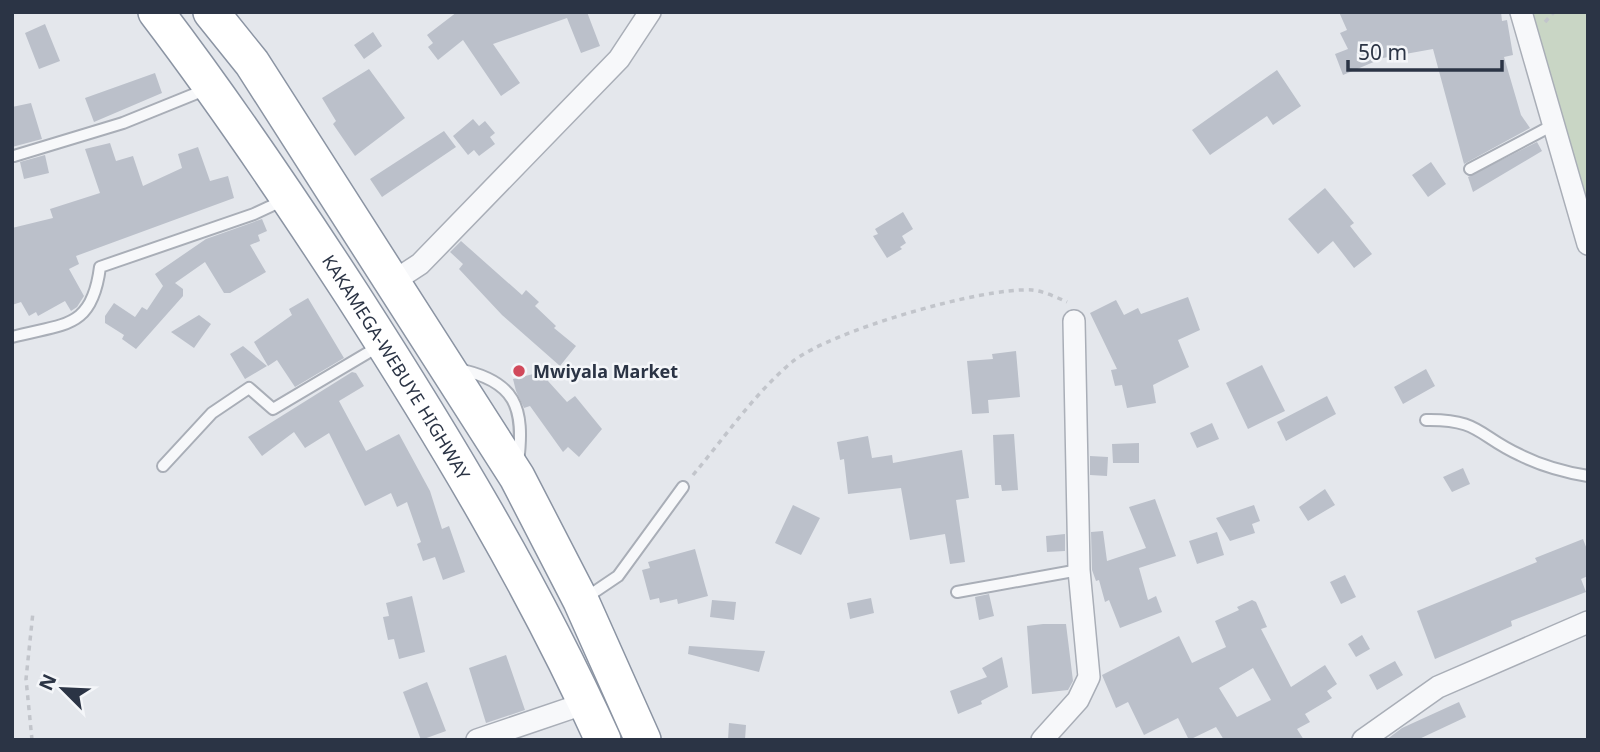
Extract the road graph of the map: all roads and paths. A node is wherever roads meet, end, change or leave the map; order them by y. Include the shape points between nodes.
1 (156, 12) edge
2 (211, 12) edge
3 (650, 12) edge
4 (1521, 12) edge
5 (212, 86) junction
6 (1553, 125) junction
7 (14, 156) edge
8 (1470, 169) dead end
9 (289, 198) junction
10 (1588, 244) edge
11 (394, 281) junction
12 (1074, 321) joint
13 (12, 337) edge
14 (383, 344) junction
15 (1426, 420) dead end
16 (163, 466) dead end
17 (1588, 476) edge
18 (683, 487) joint
19 (1079, 570) junction
20 (957, 592) dead end
21 (581, 601) junction
22 (33, 612) dead end
23 (1588, 622) edge
24 (586, 703) junction
25 (32, 740) edge
26 (477, 740) edge
27 (603, 740) edge
28 (643, 740) edge
29 (1041, 740) edge
30 (1363, 740) edge

1 - 5 highway, KAKAMEGA-WEBUYE HIGHWAY
2 - 11 highway via 252,63
3 - 11 street via 619,59 420,264
4 - 6 street
5 - 7 lane via 123,123
5 - 9 highway, KAKAMEGA-WEBUYE HIGHWAY
6 - 8 lane
6 - 10 street
9 - 13 lane via 100,267 97,293 82,316 69,324
9 - 14 highway, KAKAMEGA-WEBUYE HIGHWAY
11 - 21 highway via 517,477
12 - 18 path via 1068,302 1032,290 984,295 864,326 795,360 771,381
12 - 19 street
14 - 16 lane via 273,409 249,388 212,413
14 - 24 highway, KAKAMEGA-WEBUYE HIGHWAY via 494,524
15 - 17 lane via 1456,419 1518,454
18 - 21 lane via 618,576
19 - 20 lane
19 - 29 street via 1089,677 1078,700
21 - 28 highway
22 - 25 path via 26,679
23 - 30 street via 1438,687
24 - 26 street
24 - 27 highway, KAKAMEGA-WEBUYE HIGHWAY

